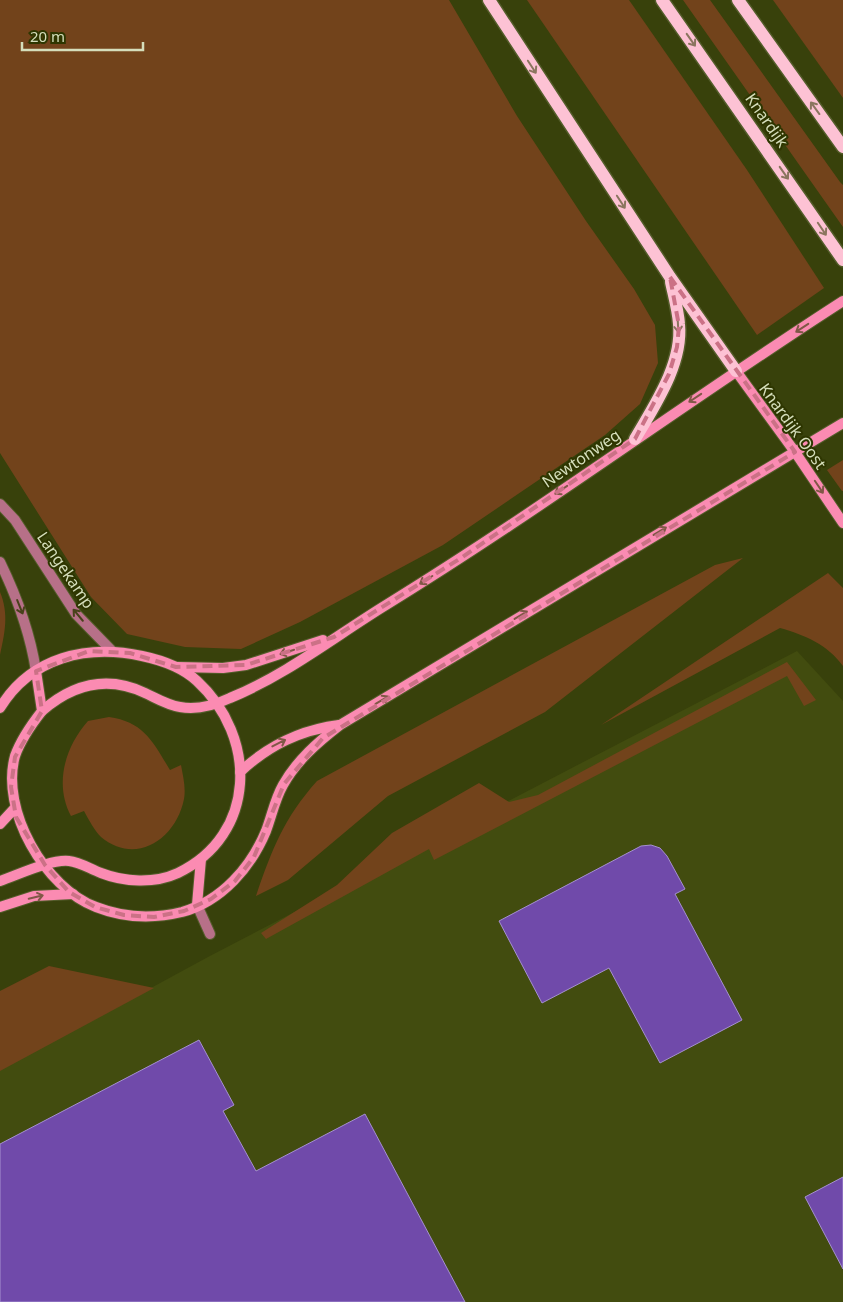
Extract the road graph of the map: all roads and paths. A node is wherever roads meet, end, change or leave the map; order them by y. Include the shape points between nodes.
1 (489, 0) edge
2 (662, 0) edge
3 (738, 0) edge
4 (843, 147) edge
5 (843, 260) edge
6 (670, 277) junction
7 (843, 302) edge
8 (736, 371) junction
9 (843, 423) edge
10 (635, 439) junction
11 (795, 452) junction
12 (0, 504) edge
13 (843, 523) edge
14 (0, 562) edge
15 (334, 637) junction
16 (112, 651) junction
17 (176, 667) junction
18 (36, 671) junction
19 (217, 703) junction
20 (0, 708) edge
21 (42, 710) junction
22 (340, 725) junction
23 (240, 772) junction
24 (14, 809) junction
25 (0, 824) edge
26 (201, 859) junction
27 (45, 865) junction
28 (0, 881) edge
29 (73, 894) junction
30 (197, 905) junction
31 (0, 908) edge
32 (210, 934) dead end

1 -> 6 main road
2 -> 5 main road, Knardijk
4 -> 3 main road
6 - 8 main road
6 -> 10 main road via 679,326 677,347 669,374
7 -> 8 main road, Newtonweg
8 -> 10 main road, Newtonweg
8 - 11 main road, Knardijk Oost
9 - 11 main road
10 -> 15 main road, Newtonweg via 461,558
11 -> 13 main road, Knardijk Oost
22 -> 11 main road
16 -> 12 street, Langekamp via 76,614 15,520
14 -> 18 street via 22,611
15 -> 17 main road, Newtonweg via 246,665
15 - 19 main road, Newtonweg via 274,678
16 - 17 main road via 153,658
16 - 18 main road via 71,655
17 - 19 main road via 196,680
18 - 20 main road via 7,696
18 - 21 main road
19 - 21 main road, Newtonweg via 180,707 129,686 108,682 86,685 69,692
19 - 23 main road via 235,740
21 - 24 main road, Newtonweg via 27,730 15,757 11,787
23 -> 22 main road via 256,757 295,735
22 - 30 main road, Newtonweg via 307,752 294,769 275,801 254,857 235,881
23 - 26 main road via 241,786 235,814 221,839
24 - 25 main road
24 - 27 main road, Newtonweg via 29,844
26 - 27 main road via 176,874 149,880 120,879 68,861
26 - 30 main road
27 - 28 main road
27 - 29 main road, Newtonweg
29 - 30 main road, Newtonweg via 95,907 124,915 154,917
31 -> 29 main road via 34,896
30 - 32 street

